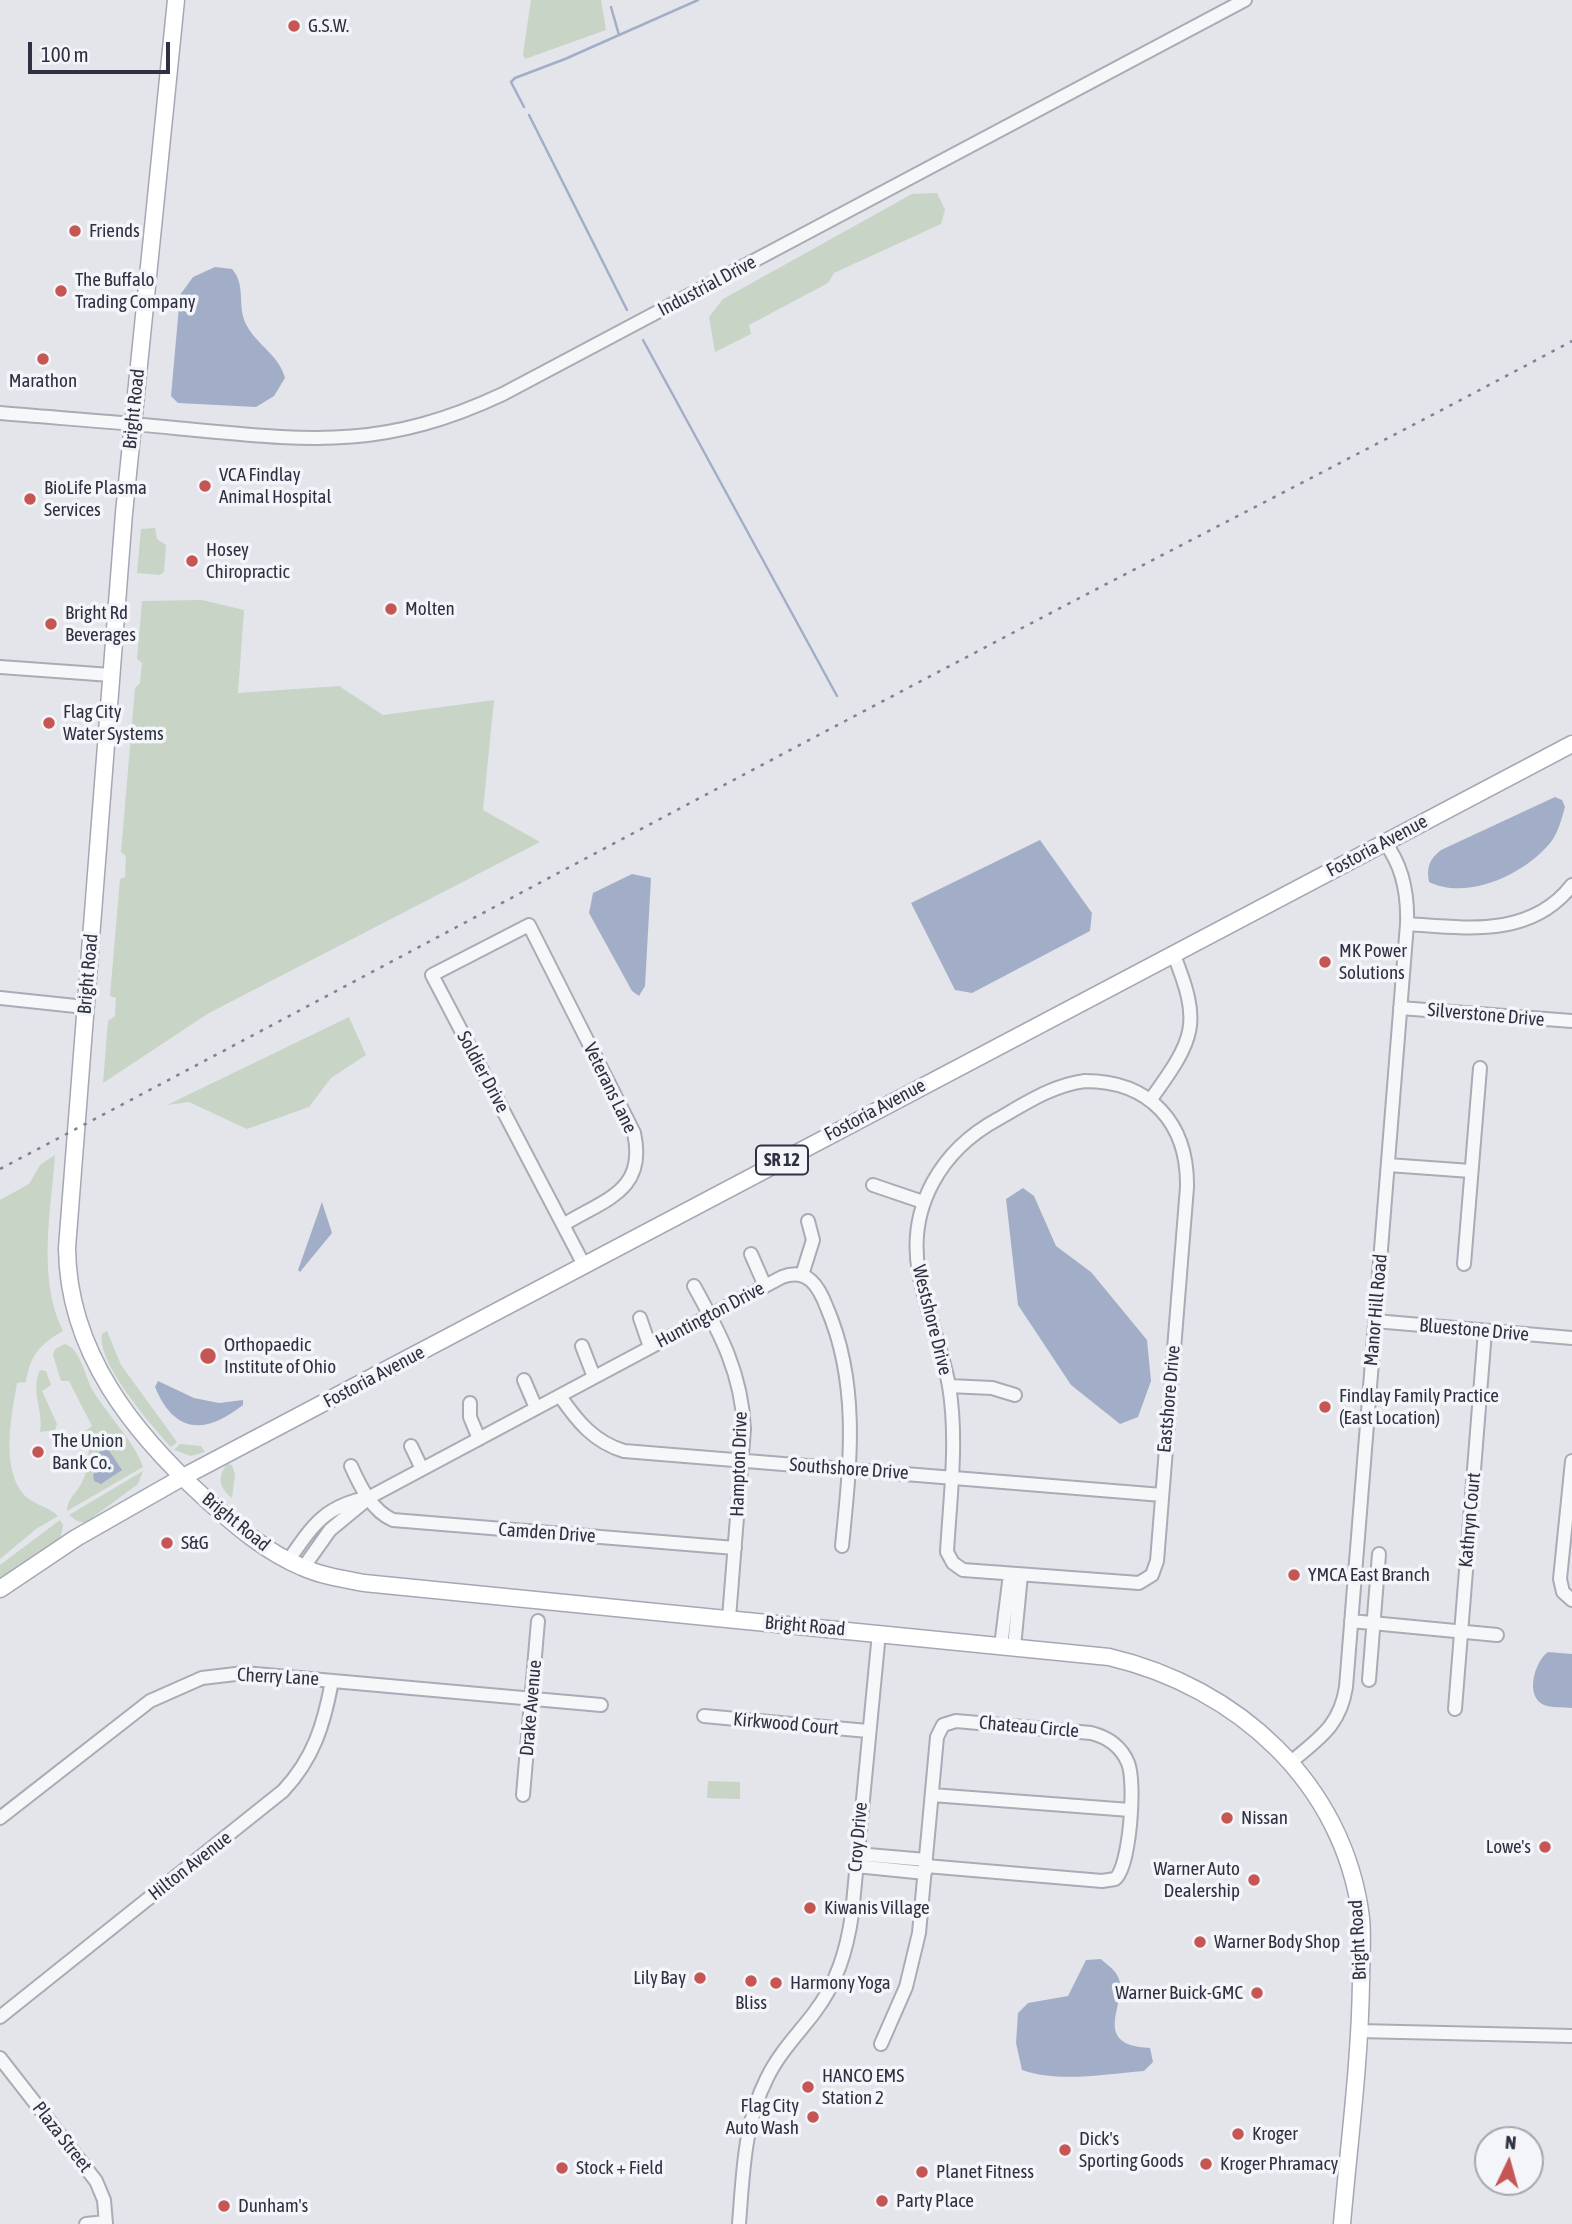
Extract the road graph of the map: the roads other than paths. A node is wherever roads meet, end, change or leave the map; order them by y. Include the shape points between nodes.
1 (176, 0) edge
2 (1245, 0) edge
3 (0, 413) edge
4 (132, 424) junction
5 (0, 667) edge
6 (111, 675) junction
7 (1572, 744) edge
8 (1385, 843) junction
9 (1572, 885) edge
10 (1407, 924) junction
11 (529, 925) joint
12 (1173, 953) junction
13 (0, 998) edge
14 (85, 1007) junction
15 (1401, 1008) junction
16 (1572, 1021) edge
17 (1480, 1068) dead end
18 (1151, 1099) junction
19 (1388, 1165) junction
20 (1471, 1171) junction
21 (873, 1185) dead end
22 (923, 1202) junction
23 (808, 1221) dead end
24 (563, 1225) junction
25 (751, 1254) dead end
26 (1464, 1264) dead end
27 (584, 1265) junction
28 (802, 1275) junction
29 (694, 1286) dead end
30 (765, 1286) junction
31 (710, 1315) junction
32 (640, 1318) dead end
33 (1375, 1321) junction
34 (1485, 1331) junction
35 (1572, 1338) edge
36 (582, 1346) dead end
37 (650, 1347) junction
38 (594, 1377) junction
39 (524, 1380) dead end
40 (948, 1386) junction
41 (1015, 1395) dead end
42 (560, 1396) junction
43 (470, 1403) dead end
44 (536, 1408) junction
45 (479, 1439) junction
46 (411, 1446) dead end
47 (742, 1461) junction
48 (1572, 1461) edge
49 (351, 1466) dead end
50 (422, 1469) junction
51 (849, 1469) junction
52 (951, 1476) junction
53 (183, 1477) junction
54 (1162, 1495) junction
55 (370, 1497) junction
56 (842, 1546) dead end
57 (735, 1548) junction
58 (1379, 1554) dead end
59 (288, 1561) junction
60 (303, 1568) junction
61 (1016, 1575) junction
62 (0, 1589) edge
63 (1572, 1601) edge
64 (729, 1618) junction
65 (538, 1621) dead end
66 (1351, 1621) junction
67 (1373, 1623) junction
68 (1461, 1632) junction
69 (878, 1633) junction
70 (1497, 1635) dead end
71 (1008, 1646) junction
72 (1369, 1680) dead end
73 (332, 1681) junction
74 (532, 1699) junction
75 (601, 1706) dead end
76 (1455, 1709) dead end
77 (704, 1716) dead end
78 (869, 1731) junction
79 (1291, 1762) junction
80 (523, 1795) dead end
81 (932, 1795) junction
82 (1130, 1810) junction
83 (0, 1818) edge
84 (856, 1860) junction
85 (926, 1866) junction
86 (0, 2017) edge
87 (1359, 2031) junction
88 (1572, 2036) edge
89 (881, 2044) dead end
90 (0, 2058) edge
91 (106, 2223) edge
92 (86, 2224) edge
93 (739, 2224) edge
94 (1342, 2224) edge

1 - 4 main road, Bright Road
2 - 4 street, Industrial Drive via 515,388 452,416 390,433 327,440
3 - 4 street, Industrial Drive
4 - 6 main road, Bright Road
5 - 6 street
6 - 14 main road, Bright Road
7 - 8 main road, Fostoria Avenue / SR 12
8 - 10 street, Manor Hill Road via 1395,855 1402,877
8 - 12 main road, Fostoria Avenue / SR 12
9 - 10 street via 1551,907 1498,927
10 - 15 street, Manor Hill Road
11 - 24 street, Veterans Lane via 634,1133 638,1150 635,1174 619,1191
11 - 24 street, Soldier Drive via 432,975
12 - 18 street via 1189,995 1191,1023 1184,1050
12 - 27 main road, Fostoria Avenue / SR 12
13 - 14 street
14 - 53 main road, Bright Road via 67,1248 71,1297 97,1368 118,1404
15 - 16 street, Silverstone Drive
15 - 19 street, Manor Hill Road
17 - 20 street
18 - 22 street, Westshore Drive via 1099,1081 1058,1087 966,1138 939,1169
18 - 54 street, Eastshore Drive via 1179,1138 1187,1173
19 - 20 street
19 - 33 street, Manor Hill Road
20 - 26 street
21 - 22 street
22 - 40 street, Westshore Drive via 917,1262
23 - 28 street via 813,1240
24 - 27 street, Soldier Drive
25 - 30 street
27 - 53 main road, Fostoria Avenue / SR 12
28 - 30 street, Huntington Drive via 788,1275
28 - 51 street via 820,1291 843,1357 851,1419
29 - 31 street, Hampton Drive
30 - 31 street, Huntington Drive
31 - 37 street, Huntington Drive
31 - 47 street, Hampton Drive via 727,1345 740,1386
32 - 37 street
33 - 34 street, Bluestone Drive
33 - 66 street, Manor Hill Road
34 - 35 street, Bluestone Drive
34 - 68 street, Kathryn Court
36 - 38 street
37 - 38 street, Huntington Drive
38 - 42 street, Huntington Drive
39 - 44 street
40 - 41 street via 992,1388
40 - 52 street, Westshore Drive
42 - 44 street, Huntington Drive
42 - 47 street, Southshore Drive via 583,1428 618,1449
43 - 45 street
44 - 45 street, Huntington Drive
45 - 50 street, Huntington Drive
46 - 50 street
47 - 51 street, Southshore Drive
47 - 57 street, Hampton Drive
48 - 63 street via 1560,1579 1563,1592
49 - 55 street, Camden Drive
50 - 55 street, Huntington Drive
51 - 52 street, Southshore Drive
51 - 56 street
52 - 54 street, Southshore Drive
52 - 61 street, Westshore Drive via 950,1559 963,1570
53 - 59 main road, Bright Road via 244,1532
53 - 62 main road, Fostoria Avenue / SR 12 via 66,1544
54 - 61 street, Eastshore Drive via 1157,1560 1146,1580 1131,1583
55 - 57 street, Camden Drive via 387,1517 407,1522
55 - 59 street, Huntington Drive via 324,1514
55 - 60 street, Huntington Drive via 330,1530
57 - 64 street, Hampton Drive
58 - 67 street
59 - 60 main road, Bright Road
60 - 64 main road, Bright Road via 364,1583
61 - 71 street
64 - 69 main road, Bright Road
65 - 74 street, Drake Avenue
66 - 67 street
66 - 79 street, Manor Hill Road via 1340,1714
67 - 68 street
67 - 72 street
68 - 70 street
68 - 76 street, Kathryn Court
69 - 71 main road, Bright Road
69 - 78 street, Croy Drive
71 - 79 main road, Bright Road via 1109,1657 1171,1676 1238,1713
73 - 74 street, Cherry Lane
73 - 83 street, Cherry Lane via 237,1674 202,1678 175,1688 138,1709
73 - 86 street, Hilton Avenue via 316,1745 284,1791
74 - 75 street, Cherry Lane
74 - 80 street, Drake Avenue
77 - 78 street, Kirkwood Court
78 - 84 street, Croy Drive
79 - 87 main road, Bright Road via 1329,1818 1353,1878 1361,1921
81 - 82 street
81 - 82 street, Chateau Circle via 939,1731 956,1721 1077,1731 1104,1738 1128,1763
81 - 85 street, Chateau Circle
82 - 85 street, Chateau Circle via 1124,1869 1109,1881
84 - 85 street
84 - 93 street, Croy Drive via 849,1935 836,1976 775,2063 755,2108 745,2151
85 - 89 street, Chateau Circle via 912,1967
87 - 88 street
87 - 94 main road, Bright Road
90 - 91 street, Plaza Street via 88,2170 102,2194
91 - 92 street

